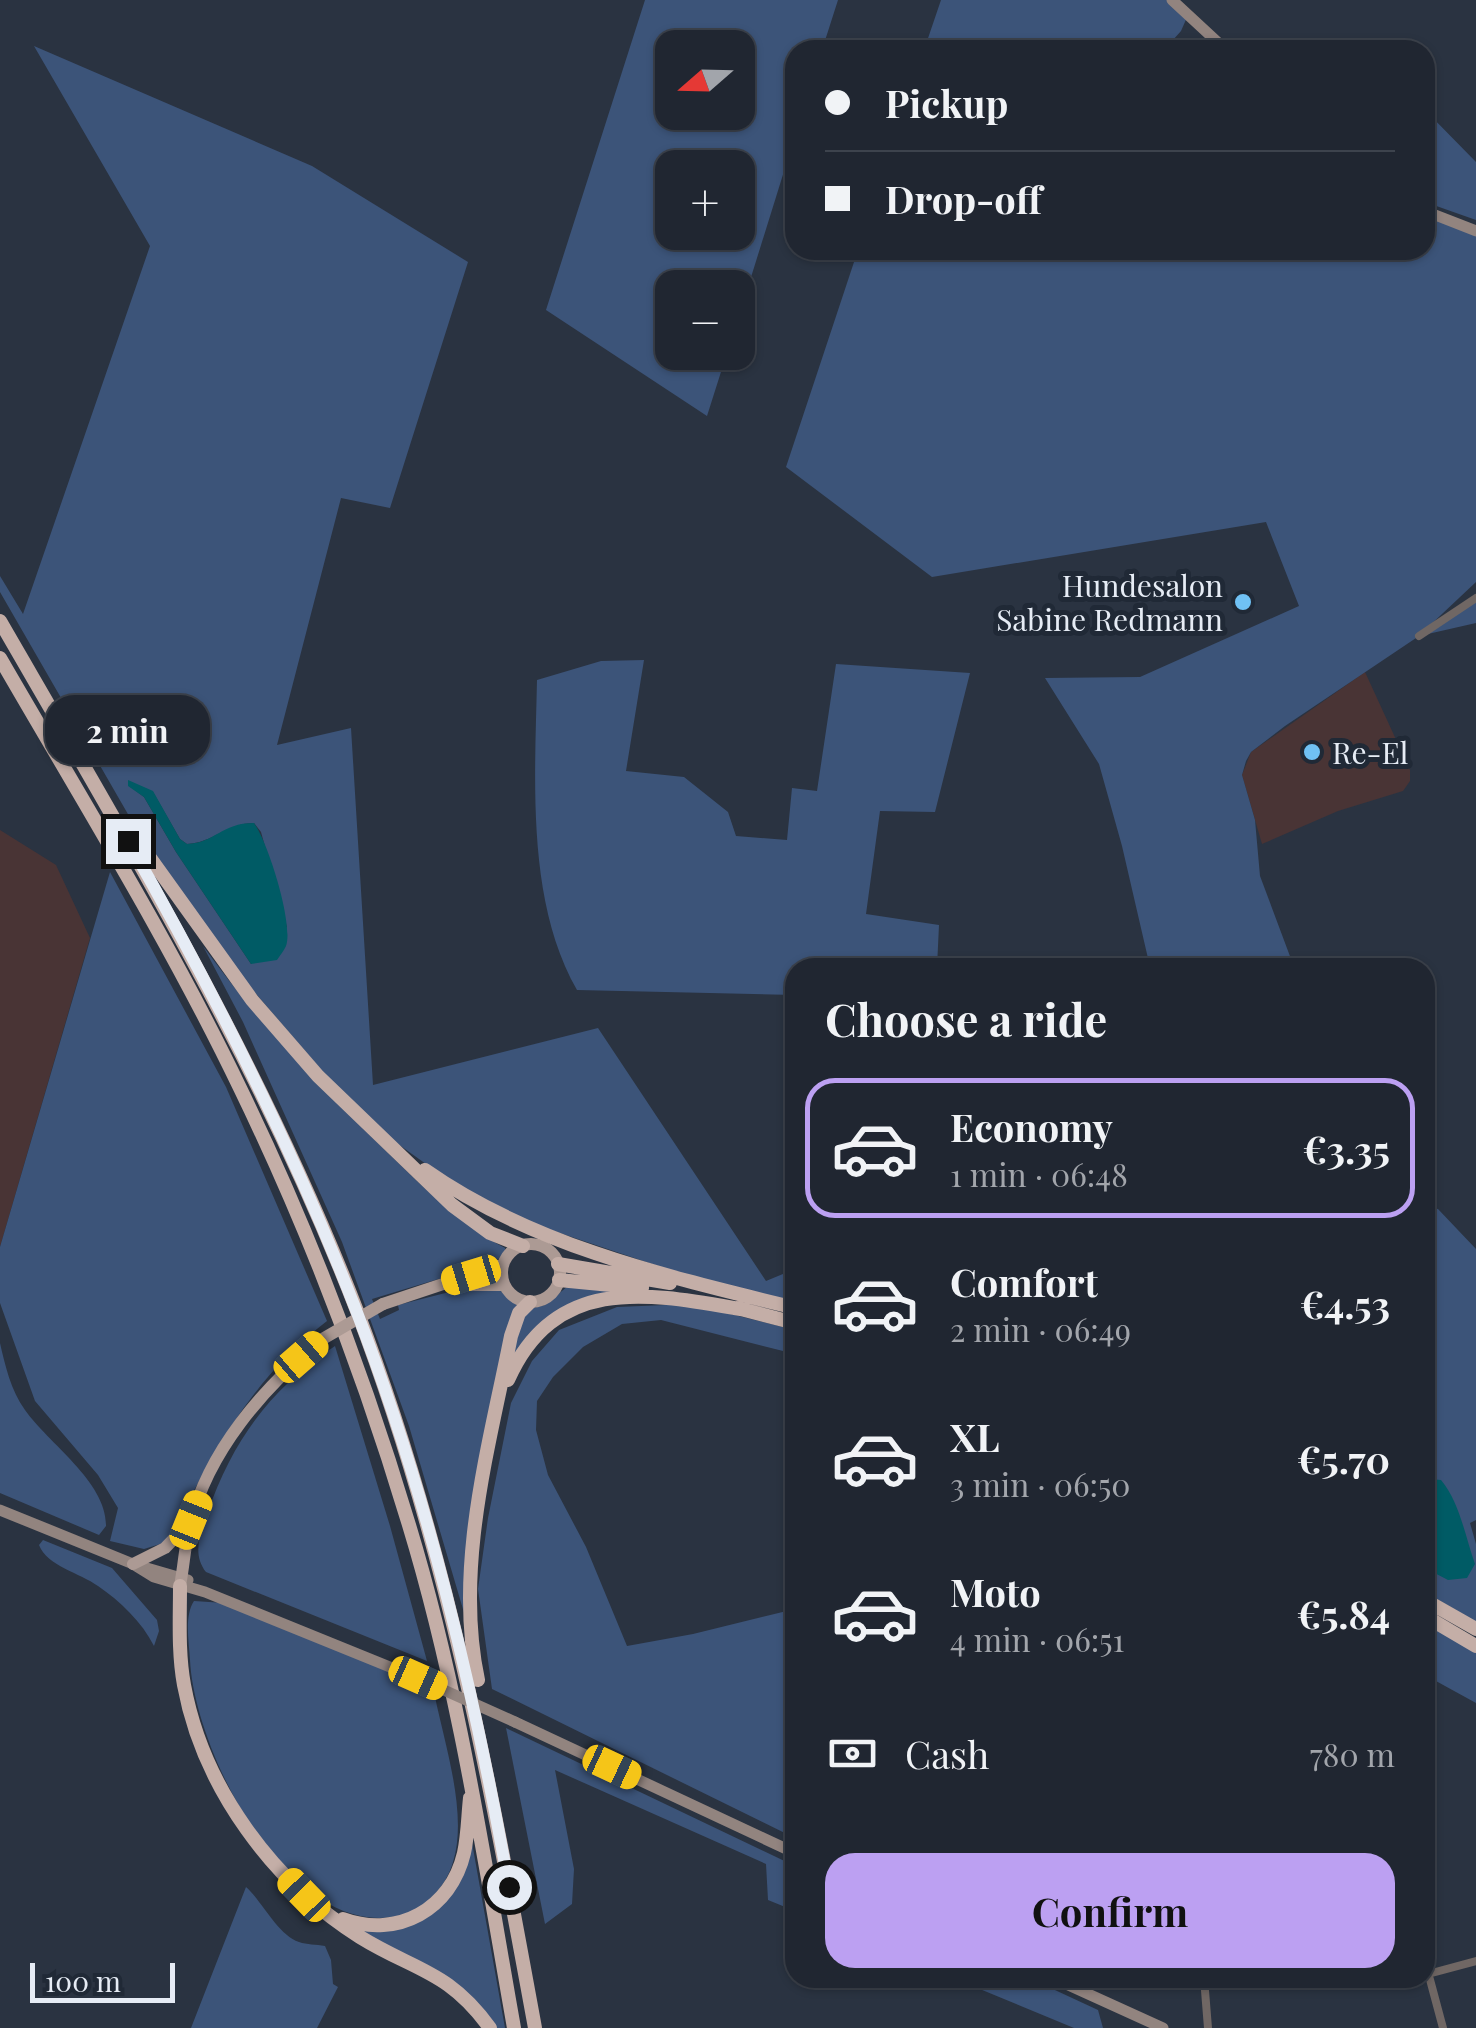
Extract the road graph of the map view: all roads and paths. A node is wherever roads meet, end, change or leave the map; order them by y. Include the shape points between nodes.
1 (1174, 2) edge
2 (1215, 40) edge
3 (1435, 216) edge
4 (1476, 230) edge
5 (1476, 598) edge
6 (0, 621) edge
7 (1419, 636) dead end
8 (0, 658) edge
9 (91, 778) junction
10 (373, 1130) junction
11 (523, 1246) junction
12 (503, 1264) junction
13 (558, 1272) junction
14 (438, 1285) junction
15 (504, 1285) junction
16 (735, 1294) junction
17 (530, 1302) junction
18 (785, 1306) edge
19 (746, 1310) junction
20 (785, 1320) edge
21 (492, 1428) junction
22 (0, 1510) edge
23 (191, 1520) junction
24 (132, 1564) junction
25 (181, 1581) junction
26 (1435, 1606) edge
27 (1435, 1622) edge
28 (1476, 1630) edge
29 (1476, 1646) edge
30 (472, 1782) junction
31 (493, 1795) junction
32 (785, 1848) edge
33 (322, 1910) junction
34 (1476, 1961) edge
35 (1435, 1972) edge
36 (1075, 1988) edge
37 (1205, 1988) edge
38 (1432, 1988) edge
39 (490, 2028) edge
40 (514, 2028) edge
41 (535, 2028) edge
42 (1163, 2028) edge
43 (1208, 2028) edge
44 (1443, 2028) edge

1 - 2 street
3 - 4 street
5 - 7 street
6 - 9 highway
8 - 30 highway via 198,1007 292,1201 410,1527
9 - 10 highway via 252,1000
9 - 31 highway via 239,1045 357,1312 434,1543
10 - 11 highway via 452,1205 490,1233
10 - 16 highway via 448,1186 504,1216
11 - 12 main road
11 - 13 main road via 542,1247
12 - 14 main road
12 - 15 main road
13 - 16 highway
13 - 17 main road via 547,1298
13 - 19 highway
14 - 15 main road
14 - 23 main road, bridge via 383,1304 319,1342 273,1382 217,1461
15 - 17 main road via 514,1298
16 - 18 highway
17 - 21 highway via 514,1324
19 - 20 highway
19 - 21 highway via 643,1294 574,1309 521,1354
21 - 31 highway via 470,1596
22 - 24 street
23 - 24 main road via 165,1548
23 - 25 main road
24 - 25 street
25 - 32 street, bridge via 418,1678
25 - 33 highway via 180,1657 207,1756 252,1836
26 - 28 highway
27 - 29 highway
30 - 33 highway via 460,1863 450,1888 430,1909 383,1925
30 - 40 highway
31 - 41 highway
33 - 39 highway via 362,1938 432,1971
34 - 35 street
36 - 42 street
37 - 43 street
38 - 44 street

